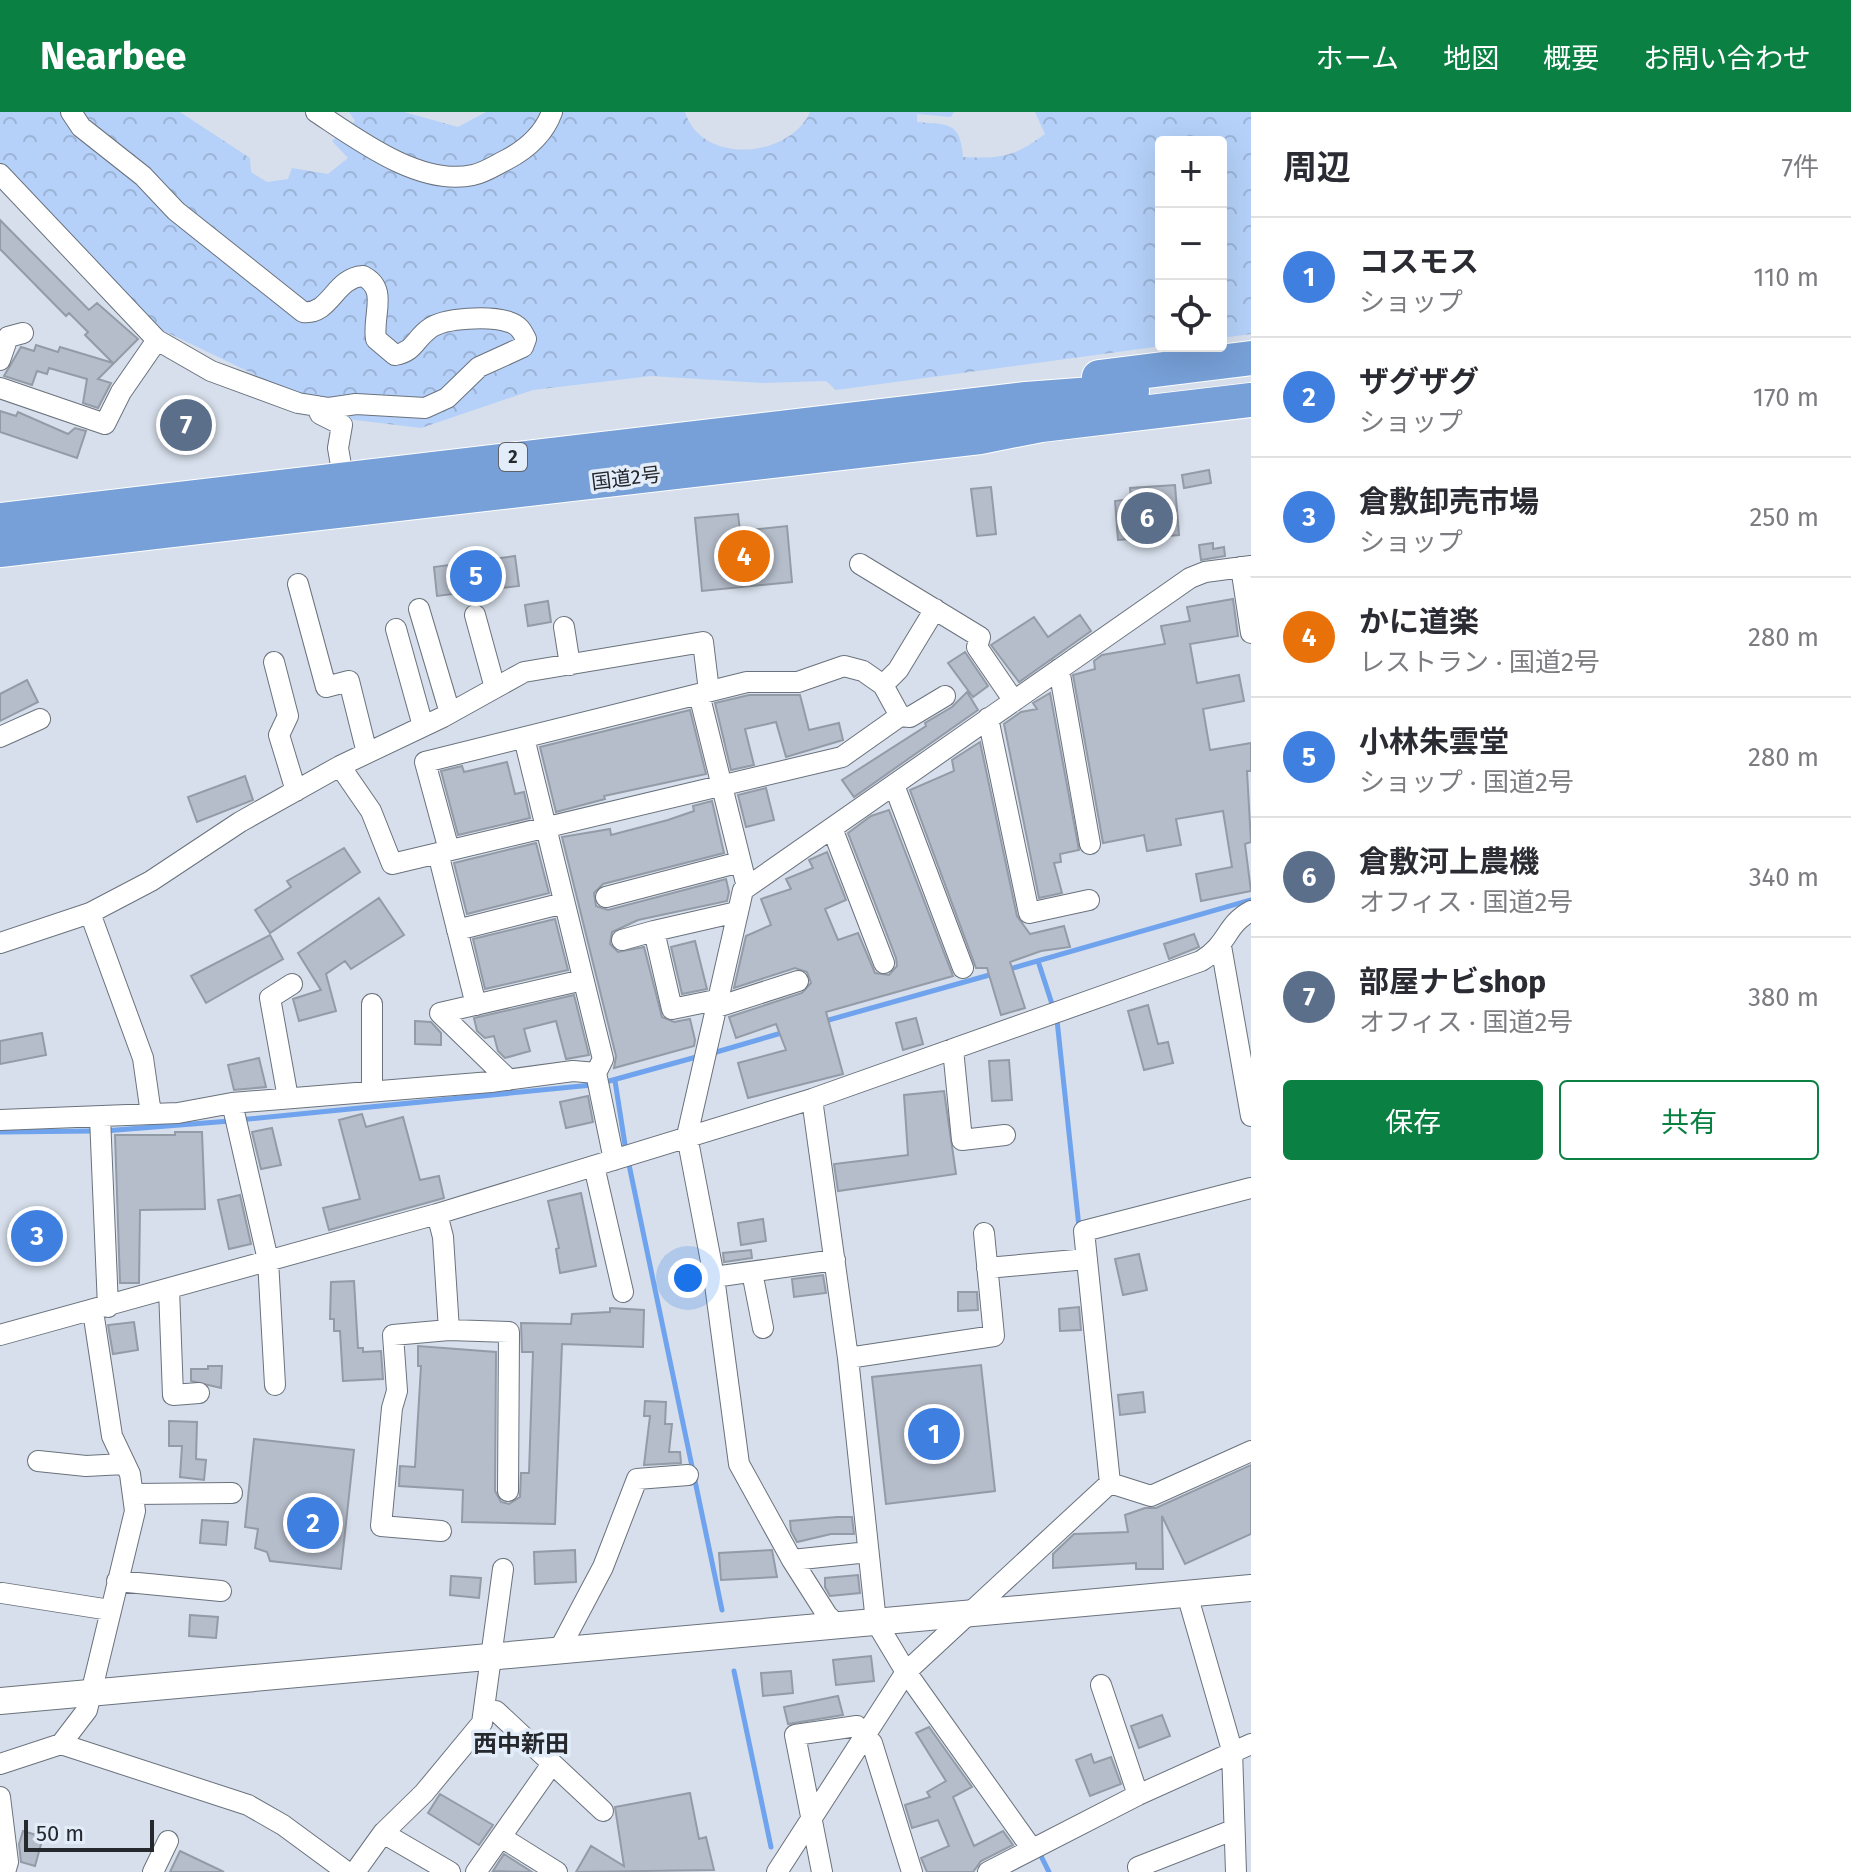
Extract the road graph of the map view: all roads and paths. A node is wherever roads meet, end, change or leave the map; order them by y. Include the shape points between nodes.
1 (71, 112) edge
2 (316, 112) edge
3 (552, 112) edge
4 (0, 174) edge
5 (23, 333) dead end
6 (157, 340) junction
7 (1251, 358) edge
8 (0, 360) edge
9 (1251, 378) edge
10 (0, 388) edge
11 (1026, 399) junction
12 (1251, 400) edge
13 (317, 406) junction
14 (1251, 418) edge
15 (980, 437) junction
16 (343, 477) junction
17 (0, 520) edge
18 (201, 526) junction
19 (0, 550) edge
20 (0, 562) edge
21 (860, 564) dead end
22 (1246, 566) edge
23 (298, 584) dead end
24 (419, 609) dead end
25 (935, 609) junction
26 (475, 615) dead end
27 (564, 627) dead end
28 (396, 629) dead end
29 (1251, 633) edge
30 (274, 662) dead end
31 (570, 665) junction
32 (1059, 669) junction
33 (883, 685) junction
34 (495, 688) junction
35 (704, 692) junction
36 (945, 696) dead end
37 (1014, 701) junction
38 (450, 713) junction
39 (900, 716) junction
40 (988, 718) junction
41 (40, 719) dead end
42 (423, 726) junction
43 (0, 737) edge
44 (524, 738) junction
45 (367, 753) junction
46 (340, 766) junction
47 (722, 785) junction
48 (894, 785) junction
49 (296, 791) junction
50 (546, 827) junction
51 (832, 828) junction
52 (1090, 844) dead end
53 (444, 851) junction
54 (740, 862) junction
55 (747, 887) junction
56 (606, 897) dead end
57 (1089, 900) dead end
58 (564, 903) junction
59 (737, 912) junction
60 (90, 913) junction
61 (1250, 914) edge
62 (457, 930) junction
63 (654, 931) junction
64 (622, 940) dead end
65 (0, 943) edge
66 (1221, 946) junction
67 (884, 963) dead end
68 (963, 968) dead end
69 (583, 980) junction
70 (798, 981) dead end
71 (292, 984) dead end
72 (372, 1004) dead end
73 (715, 1004) junction
74 (476, 1005) junction
75 (953, 1049) junction
76 (596, 1073) junction
77 (509, 1080) junction
78 (372, 1090) junction
79 (288, 1098) junction
80 (812, 1099) junction
81 (232, 1103) junction
82 (151, 1114) junction
83 (1251, 1116) edge
84 (100, 1117) junction
85 (0, 1120) edge
86 (1005, 1135) dead end
87 (687, 1136) junction
88 (616, 1159) junction
89 (1251, 1188) edge
90 (437, 1214) junction
91 (984, 1233) dead end
92 (1087, 1259) junction
93 (268, 1260) junction
94 (835, 1260) junction
95 (987, 1268) junction
96 (752, 1272) junction
97 (714, 1277) junction
98 (169, 1289) junction
99 (623, 1292) dead end
100 (100, 1309) junction
101 (763, 1328) dead end
102 (449, 1330) junction
103 (0, 1335) edge
104 (848, 1358) junction
105 (275, 1385) dead end
106 (199, 1393) dead end
107 (1251, 1451) edge
108 (38, 1461) dead end
109 (124, 1464) junction
110 (688, 1475) dead end
111 (1110, 1483) junction
112 (508, 1491) dead end
113 (232, 1493) dead end
114 (134, 1494) junction
115 (441, 1531) dead end
116 (859, 1553) dead end
117 (792, 1560) junction
118 (503, 1569) dead end
119 (117, 1581) junction
120 (1251, 1588) edge
121 (221, 1591) dead end
122 (2, 1593) dead end
123 (1187, 1594) junction
124 (110, 1610) junction
125 (969, 1614) junction
126 (876, 1622) junction
127 (838, 1626) junction
128 (558, 1652) junction
129 (493, 1658) junction
130 (906, 1672) junction
131 (1101, 1685) dead end
132 (91, 1696) junction
133 (0, 1701) edge
134 (496, 1711) dead end
135 (866, 1733) junction
136 (61, 1744) junction
137 (1241, 1747) edge
138 (0, 1764) edge
139 (552, 1764) junction
140 (1138, 1795) junction
141 (0, 1797) edge
142 (603, 1811) dead end
143 (811, 1817) junction
144 (1233, 1830) junction
145 (383, 1833) junction
146 (501, 1837) junction
147 (168, 1841) dead end
148 (1032, 1849) junction
149 (1138, 1867) dead end
150 (5, 1872) edge
151 (153, 1872) edge
152 (347, 1872) edge
153 (355, 1872) edge
154 (450, 1872) edge
155 (476, 1872) edge
156 (557, 1872) edge
157 (777, 1872) edge
158 (822, 1872) edge
159 (912, 1872) edge
160 (988, 1872) edge
161 (1236, 1872) edge

1 - 13 street via 81,127 143,176 176,211 303,312 322,308 341,283 363,276 379,289 376,339 395,355 407,353 428,329 444,322 508,321 526,339 523,347 479,367 447,398 425,408
2 - 3 street via 373,151 445,177 459,177 476,175 534,142
4 - 6 street
5 - 8 street via 8,337
6 - 10 street via 105,424
6 - 13 street via 211,371
7 - 11 highway via 1090,379
9 - 11 highway, 国道2号 / 2
11 - 16 highway, 国道2号 / 2
12 - 15 highway, 国道2号 / 2
13 - 16 street via 320,414 342,425 338,448
14 - 15 highway via 1050,438
15 - 18 highway, 国道2号 / 2
16 - 17 highway, 国道2号 / 2
18 - 19 highway, 国道2号 / 2
18 - 20 highway
21 - 25 street
22 - 29 street
22 - 32 street via 1190,578
23 - 45 street via 326,687 349,681
24 - 38 street
25 - 33 street
25 - 37 street via 980,637 977,647
26 - 34 street
27 - 31 street
28 - 42 street
30 - 49 street via 288,716 279,735
31 - 34 street via 524,672
31 - 35 street via 703,642
32 - 37 street
32 - 52 street
33 - 35 street via 844,666 798,682 747,682
33 - 39 street
34 - 38 street
35 - 44 street
35 - 47 street
36 - 39 street via 910,717
37 - 40 street
38 - 42 street
39 - 47 street via 842,757
40 - 48 street
40 - 57 street via 1029,913
41 - 43 street
42 - 45 street
44 - 50 street
44 - 53 street via 425,762
45 - 46 street
46 - 49 street
46 - 53 street via 371,811 392,864
47 - 50 street
47 - 54 street
48 - 51 street
48 - 68 street
49 - 60 street
50 - 53 street
50 - 58 street
51 - 55 street
51 - 67 street
53 - 62 street
54 - 55 street
54 - 56 street
55 - 59 street
58 - 62 street
58 - 69 street
59 - 63 street
59 - 73 street
60 - 65 street
60 - 82 street via 143,1058
61 - 66 street via 1233,921
62 - 74 street
63 - 64 street
63 - 73 street via 672,1009
66 - 75 street via 1201,961
66 - 83 street
69 - 74 street
69 - 76 street via 603,1059
70 - 73 street
71 - 79 street via 270,998
72 - 78 street
73 - 87 street
74 - 77 street via 440,1013
75 - 80 street
75 - 86 street via 962,1140
76 - 77 street
76 - 88 street
77 - 78 street
78 - 79 street
79 - 81 street
80 - 87 street
80 - 94 street
81 - 82 street
81 - 93 street
82 - 84 street
84 - 85 street
84 - 100 street
87 - 88 street
87 - 97 street
88 - 90 street
88 - 99 street
89 - 92 street via 1084,1231
90 - 93 street
90 - 102 street
91 - 95 street
92 - 95 street
92 - 111 street
93 - 98 street
93 - 105 street
94 - 96 street
94 - 104 street
95 - 104 street via 994,1336
96 - 97 street
96 - 101 street
97 - 117 street via 739,1464
98 - 100 street
98 - 106 street via 173,1395
100 - 103 street
100 - 109 street via 112,1436
102 - 112 street via 509,1332
102 - 115 street via 393,1335 397,1391 381,1526
104 - 126 street
107 - 111 street via 1151,1496
108 - 109 street
109 - 114 street
110 - 128 street via 637,1479 603,1567
111 - 125 street
113 - 114 street
114 - 119 street via 135,1511
116 - 117 street
117 - 127 street
118 - 129 street
119 - 121 street
119 - 124 street
120 - 123 street
122 - 124 street
123 - 125 street
123 - 137 street
124 - 132 street
125 - 126 street
125 - 130 street
126 - 127 street
126 - 130 street
127 - 128 street
128 - 129 street
129 - 132 street
129 - 145 street via 478,1730
130 - 135 street
130 - 148 street
131 - 140 street
132 - 133 street
132 - 136 street via 83,1719
134 - 139 street
135 - 143 street
135 - 143 street via 857,1726 795,1735
135 - 159 street
136 - 138 street
136 - 152 street via 248,1805
137 - 140 street
137 - 144 street
139 - 142 street
139 - 146 street
140 - 148 street
141 - 150 street
143 - 157 street
143 - 158 street
144 - 149 street
144 - 161 street
145 - 153 street
145 - 154 street
146 - 155 street
146 - 156 street
147 - 151 street
148 - 160 street

